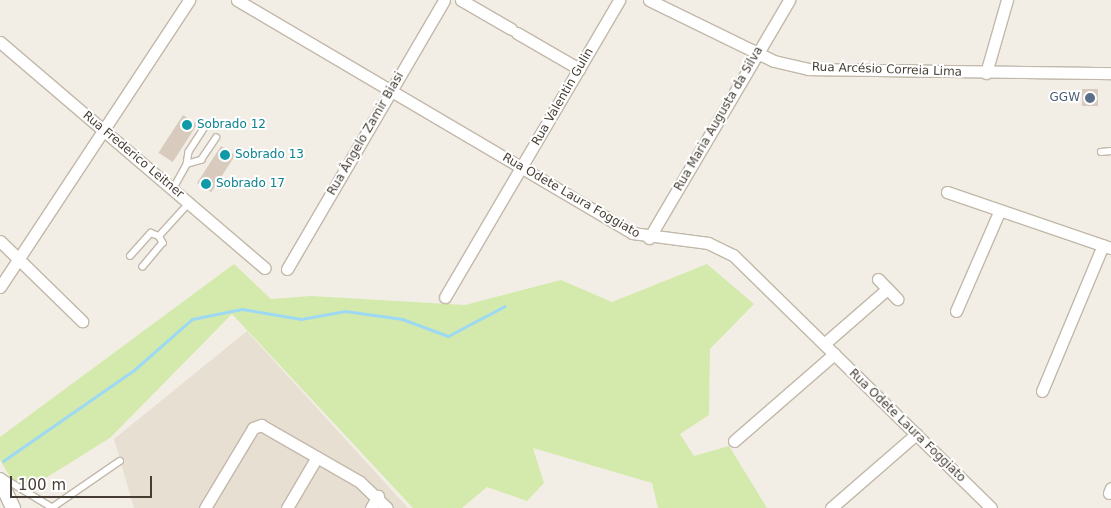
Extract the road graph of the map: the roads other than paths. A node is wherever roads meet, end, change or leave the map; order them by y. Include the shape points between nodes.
1 (189, 0) edge
2 (237, 0) edge
3 (444, 0) edge
4 (461, 0) edge
5 (619, 0) edge
6 (649, 0) edge
7 (789, 0) edge
8 (1007, 0) edge
9 (0, 42) edge
10 (758, 54) junction
11 (579, 69) junction
12 (986, 73) junction
13 (1111, 74) edge
14 (391, 91) junction
15 (204, 129) dead end
16 (103, 130) junction
17 (216, 138) dead end
18 (1111, 151) edge
19 (1101, 152) dead end
20 (187, 164) junction
21 (521, 168) junction
22 (173, 189) junction
23 (948, 192) dead end
24 (189, 203) junction
25 (1000, 210) junction
26 (159, 236) junction
27 (649, 238) junction
28 (0, 241) edge
29 (1107, 247) edge
30 (130, 256) dead end
31 (18, 259) junction
32 (143, 266) dead end
33 (265, 268) dead end
34 (287, 269) dead end
35 (878, 279) dead end
36 (0, 287) edge
37 (888, 289) junction
38 (445, 297) dead end
39 (897, 299) dead end
40 (956, 311) dead end
41 (82, 321) dead end
42 (824, 344) junction
43 (834, 354) junction
44 (1042, 391) dead end
45 (916, 434) junction
46 (734, 441) dead end
47 (317, 457) junction
48 (120, 461) dead end
49 (0, 478) edge
50 (378, 496) junction
51 (13, 508) edge
52 (53, 508) edge
53 (205, 508) edge
54 (287, 508) edge
55 (371, 508) edge
56 (387, 508) edge
57 (831, 508) edge
58 (991, 508) edge

1 - 16 street
2 - 14 street, Rua Odete Laura Foggiato
3 - 14 street, Rua Ângelo Zamir Biasi
4 - 11 street
5 - 11 street, Rua Valentin Gulin
6 - 10 street, Rua Arcésio Correia Lima
7 - 10 street, Rua Maria Augusta da Silva
8 - 12 street
9 - 16 street, Rua Frederico Leitner
10 - 12 street, Rua Arcésio Correia Lima via 787,65 831,71
10 - 27 street, Rua Maria Augusta da Silva
11 - 21 street, Rua Valentin Gulin
12 - 13 street, Rua Arcésio Correia Lima
14 - 21 street, Rua Odete Laura Foggiato
14 - 34 street, Rua Ângelo Zamir Biasi
15 - 20 lane via 189,152
16 - 22 street, Rua Frederico Leitner
16 - 31 street
17 - 20 lane via 201,160
18 - 19 lane
20 - 22 lane
21 - 27 street, Rua Odete Laura Foggiato via 632,233
21 - 38 street, Rua Valentin Gulin
22 - 24 street, Rua Frederico Leitner
23 - 25 street
24 - 26 lane
24 - 33 street, Rua Frederico Leitner
25 - 29 street
25 - 40 street
26 - 30 lane via 151,233
26 - 32 lane via 163,243
27 - 42 street, Rua Odete Laura Foggiato via 721,247
28 - 31 street
29 - 44 street
31 - 36 street
31 - 41 street
35 - 37 street
37 - 39 street
37 - 42 street
42 - 43 street, Rua Odete Laura Foggiato
43 - 45 street, Rua Odete Laura Foggiato
43 - 46 street
45 - 57 street
45 - 58 street, Rua Odete Laura Foggiato
47 - 50 street
47 - 53 street via 257,425
47 - 54 street
48 - 52 lane
49 - 51 street
49 - 52 lane
50 - 55 street
50 - 56 street

